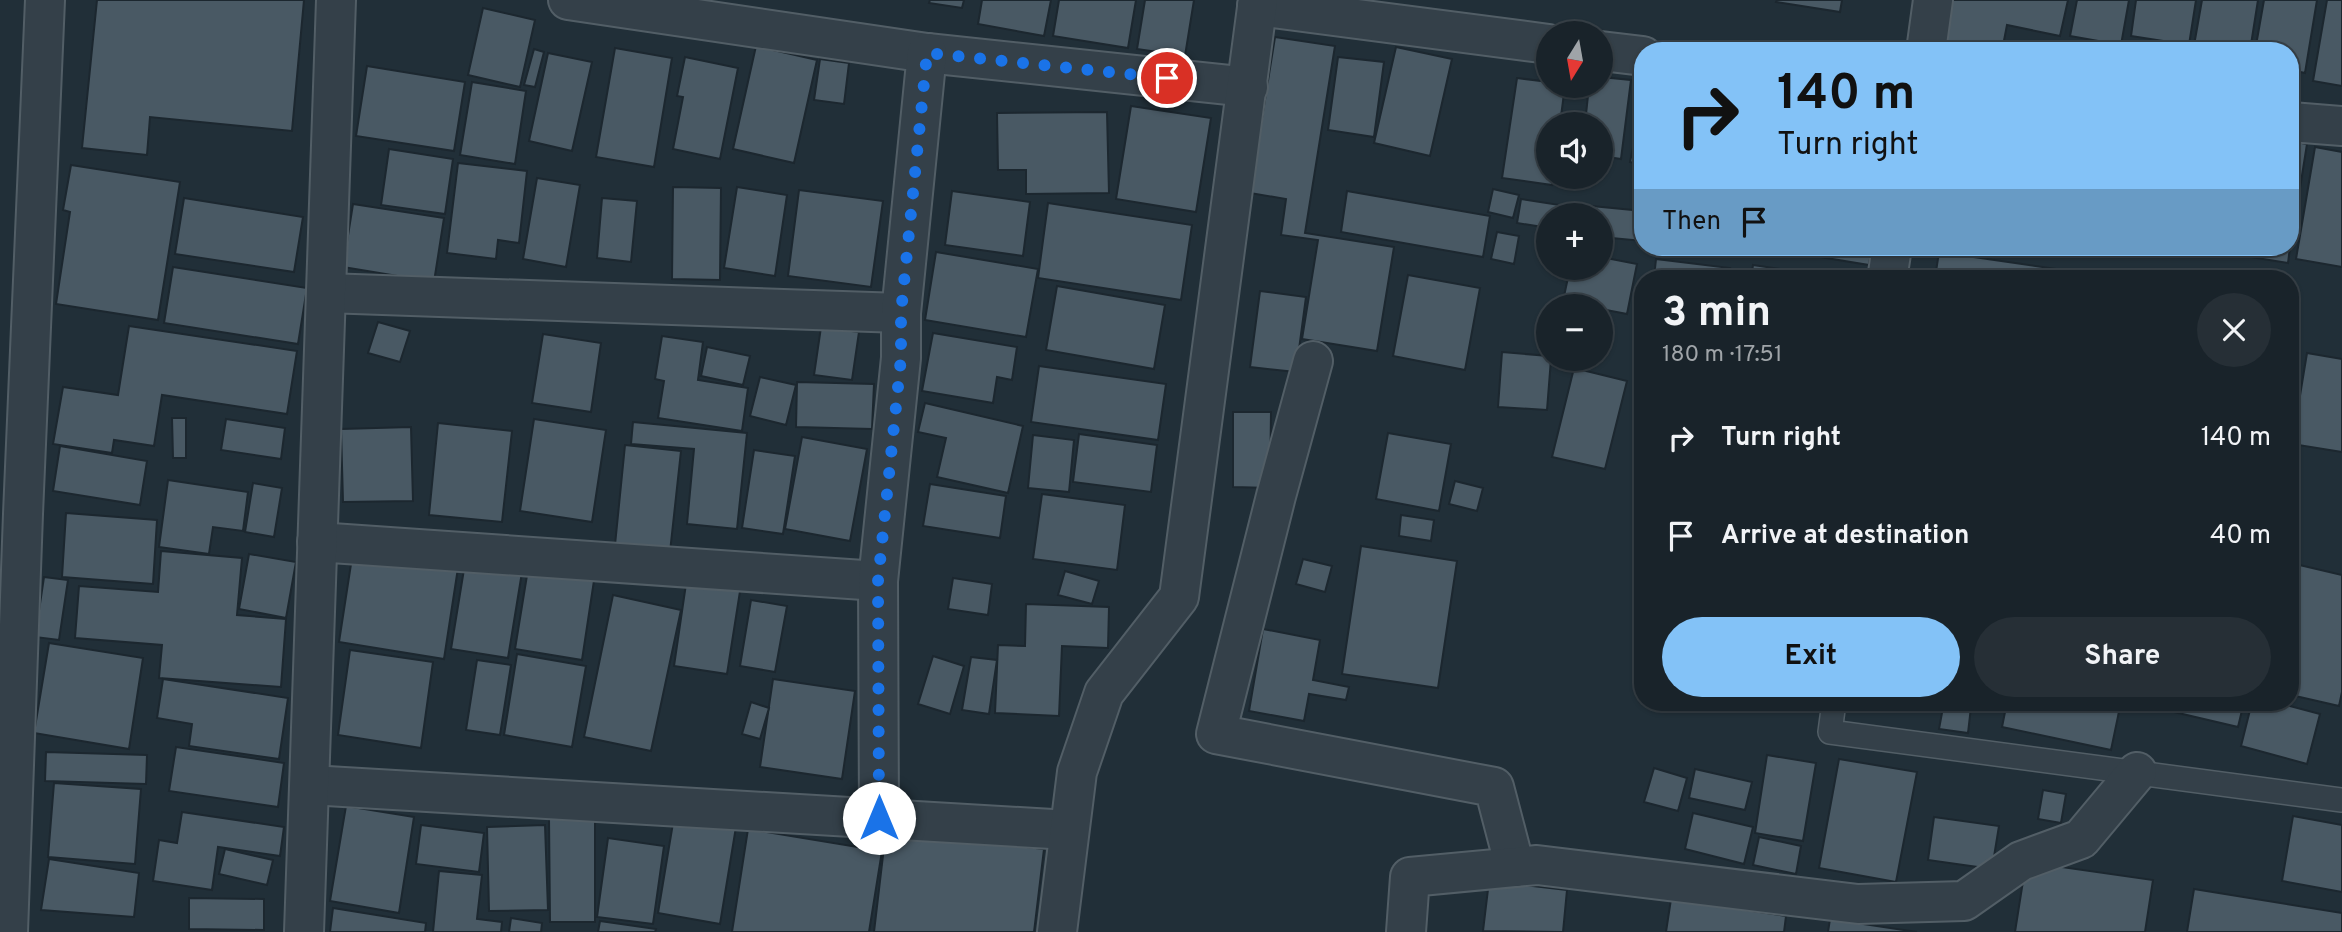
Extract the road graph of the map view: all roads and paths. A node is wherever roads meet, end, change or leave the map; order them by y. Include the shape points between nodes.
1 (45, 0) edge
2 (336, 0) edge
3 (568, 0) edge
4 (1933, 0) edge
5 (1257, 3) edge
6 (1536, 42) edge
7 (1927, 42) edge
8 (927, 53) junction
9 (1614, 53) edge
10 (1634, 55) edge
11 (1248, 87) junction
12 (2299, 123) edge
13 (2342, 126) edge
14 (326, 293) junction
15 (901, 313) junction
16 (1312, 361) dead end
17 (11, 514) edge
18 (317, 542) junction
19 (878, 581) junction
20 (1833, 711) edge
21 (2137, 772) junction
22 (310, 785) junction
23 (2342, 800) edge
24 (6, 805) edge
25 (879, 818) junction
26 (1069, 830) junction
27 (1515, 867) junction
28 (8, 932) edge
29 (304, 932) edge
30 (1056, 932) edge
31 (1406, 932) edge

1 - 17 street
2 - 14 street
3 - 8 street
4 - 7 street
5 - 6 street
5 - 11 street
8 - 11 street
8 - 15 street
9 - 10 street
11 - 26 street via 1179,597 1104,693 1077,772
12 - 13 street
14 - 15 street
14 - 18 street
15 - 19 street via 901,358
16 - 27 street via 1216,734 1494,787
17 - 24 street
18 - 19 street
18 - 22 street
19 - 25 street
20 - 21 lane via 1830,732
21 - 23 lane
21 - 27 street via 2081,839 2021,861 1964,901 1858,904 1537,865
22 - 25 street
22 - 29 street
24 - 28 street
25 - 26 street
26 - 30 street
27 - 31 street via 1410,877

